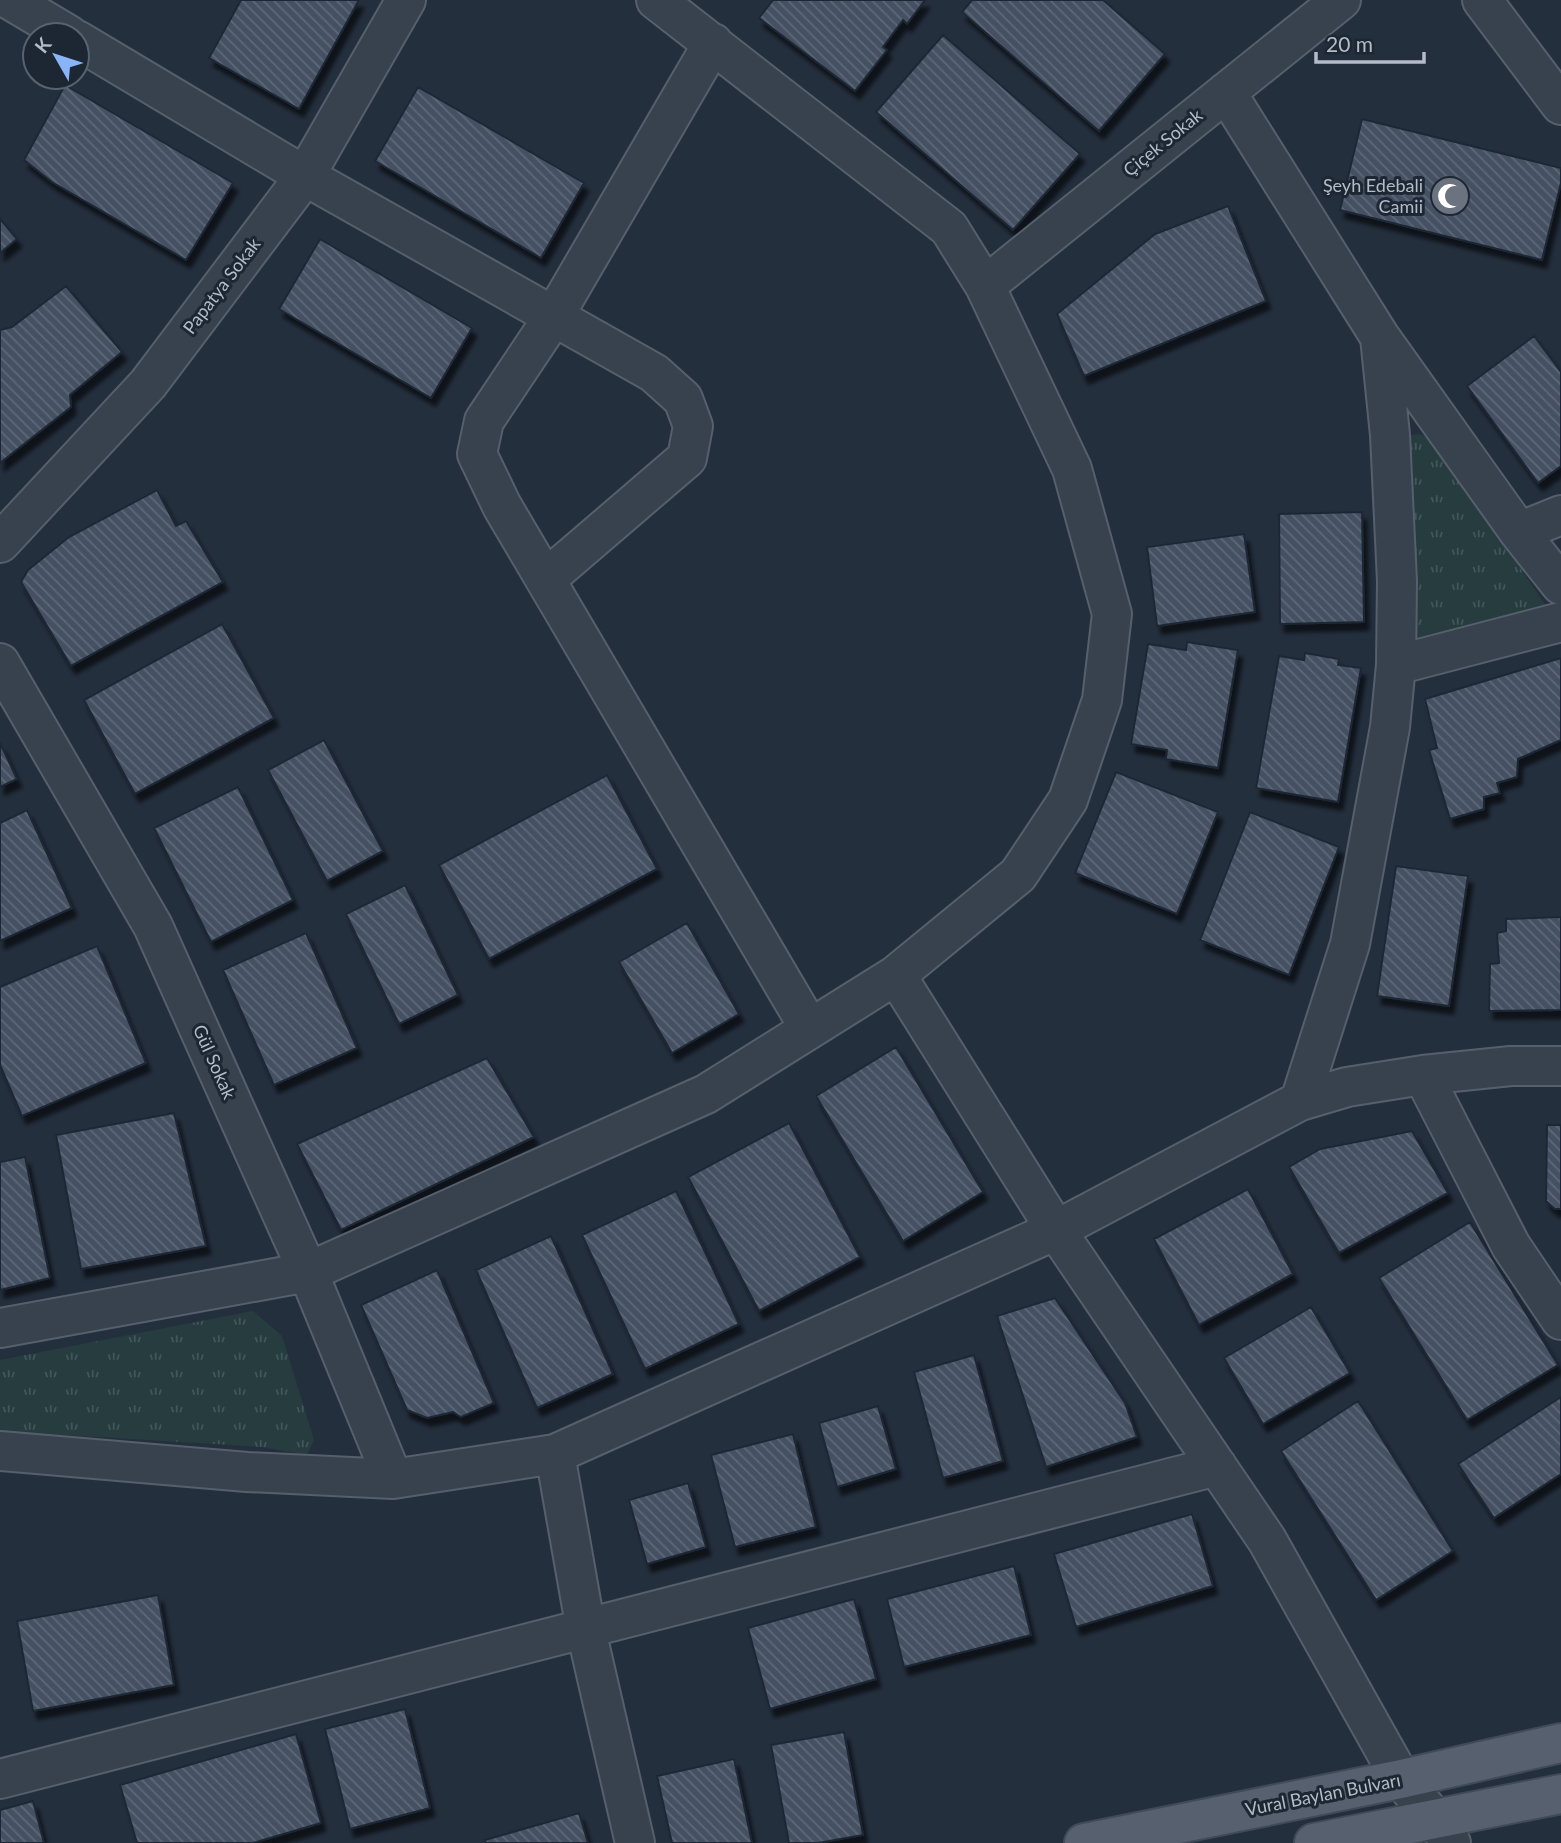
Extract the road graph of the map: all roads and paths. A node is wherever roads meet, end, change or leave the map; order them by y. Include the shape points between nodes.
1 (10, 0) edge
2 (406, 0) edge
3 (656, 0) edge
4 (1341, 0) edge
5 (1482, 0) edge
6 (45, 21) edge
7 (713, 43) junction
8 (91, 48) edge
9 (1226, 92) junction
10 (1561, 105) edge
11 (305, 176) junction
12 (985, 286) junction
13 (554, 316) junction
14 (1380, 337) junction
15 (1561, 515) edge
16 (1519, 532) junction
17 (0, 543) edge
18 (546, 579) junction
19 (1561, 585) edge
20 (1561, 622) edge
21 (0, 663) edge
22 (1396, 665) junction
23 (896, 975) junction
24 (810, 1029) junction
25 (1561, 1066) edge
26 (1423, 1075) junction
27 (1300, 1101) junction
28 (1056, 1230) junction
29 (308, 1272) junction
30 (1561, 1320) edge
31 (0, 1328) edge
32 (0, 1451) edge
33 (555, 1454) junction
34 (1217, 1466) junction
35 (393, 1479) junction
36 (586, 1630) junction
37 (1561, 1743) edge
38 (0, 1779) edge
39 (1401, 1779) junction
40 (1561, 1794) edge
41 (1443, 1831) edge
42 (635, 1843) edge
43 (1084, 1843) edge
44 (1314, 1843) edge

1 - 6 street
2 - 11 street, Papatya Sokak
3 - 7 street
4 - 9 street, Çiçek Sokak
5 - 10 street
7 - 12 street via 949,228
7 - 13 street
8 - 11 street
9 - 12 street, Çiçek Sokak
9 - 14 street
11 - 13 street
11 - 17 street, Papatya Sokak via 148,384
12 - 23 street via 1072,469 1112,614 1102,700 1068,800 1018,875
13 - 18 street via 484,421 477,454
13 - 18 street via 654,373 683,399 693,426 687,458
14 - 16 street
14 - 22 street via 1397,581
15 - 16 street
16 - 19 street
18 - 24 street
20 - 22 street
21 - 29 street, Gül Sokak via 153,926
22 - 27 street via 1390,727 1350,944
23 - 24 street
23 - 28 street
24 - 29 street via 706,1094
25 - 26 street
26 - 27 street via 1347,1087
26 - 30 street via 1511,1246
27 - 28 street
28 - 33 street
28 - 34 street
29 - 31 street
29 - 35 street, Gül Sokak
32 - 35 street
33 - 35 street
33 - 36 street
34 - 36 street
34 - 39 street via 1267,1540
36 - 38 street
36 - 42 street
37 - 39 main road, Vural Baylan Bulvarı
39 - 41 street
39 - 43 main road, Vural Baylan Bulvarı
40 - 41 main road
41 - 44 main road

